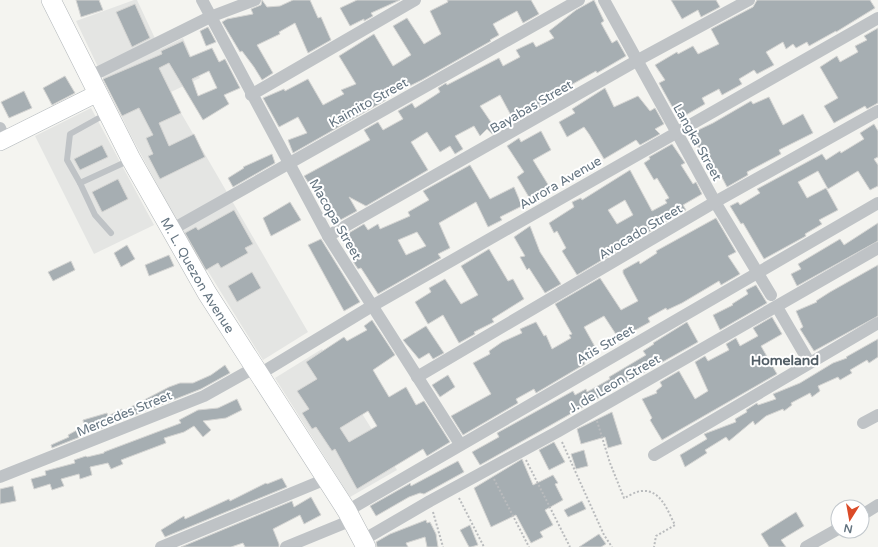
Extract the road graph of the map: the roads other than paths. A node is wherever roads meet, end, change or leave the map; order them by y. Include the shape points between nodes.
1 (51, 0) edge
2 (202, 0) edge
3 (256, 0) edge
4 (416, 0) edge
5 (579, 0) edge
6 (604, 0) edge
7 (748, 0) edge
8 (210, 18) junction
9 (878, 18) edge
10 (638, 60) junction
11 (94, 85) junction
12 (251, 95) junction
13 (878, 111) edge
14 (108, 114) junction
15 (676, 132) junction
16 (2, 137) edge
17 (131, 159) junction
18 (288, 164) junction
19 (80, 183) junction
20 (715, 202) junction
21 (878, 203) edge
22 (171, 230) junction
23 (111, 233) dead end
24 (328, 236) junction
25 (878, 248) edge
26 (758, 272) junction
27 (771, 295) dead end
28 (372, 306) junction
29 (777, 307) junction
30 (878, 323) edge
31 (809, 362) junction
32 (256, 372) junction
33 (417, 377) junction
34 (878, 415) edge
35 (864, 423) dead end
36 (460, 444) junction
37 (654, 455) dead end
38 (0, 477) edge
39 (326, 479) junction
40 (350, 516) junction
41 (830, 533) edge
42 (365, 544) edge
43 (161, 547) edge
44 (286, 547) edge
45 (806, 547) edge

1 - 11 main road, M. L. Quezon Avenue
2 - 8 street, Macopa Street
3 - 8 street
4 - 12 street
5 - 18 street, Kaimito Street
6 - 10 street, Langka Street
7 - 10 street, Bayabas Street
8 - 11 street
8 - 12 street, Macopa Street
9 - 15 street, Aurora Avenue
10 - 15 street, Langka Street
10 - 24 street, Bayabas Street
11 - 14 main road, M. L. Quezon Avenue
11 - 16 street
12 - 18 street, Macopa Street
13 - 20 street, Avocado Street
14 - 17 main road, M. L. Quezon Avenue
14 - 19 lane via 70,134 67,160
15 - 20 street, Langka Street
15 - 28 street, Aurora Avenue
17 - 19 lane
17 - 22 main road, M. L. Quezon Avenue
18 - 22 street, Kaimito Street
18 - 24 street, Macopa Street
19 - 23 lane via 95,215
20 - 26 street, Langka Street
20 - 33 street, Avocado Street
21 - 26 street, Atis Street
22 - 32 main road, M. L. Quezon Avenue
24 - 28 street, Macopa Street
25 - 29 street, J. de Leon Street
26 - 27 street, Langka Street
26 - 36 street, Atis Street
28 - 32 street, Aurora Avenue
28 - 33 street, Macopa Street
29 - 31 street
29 - 42 street, J. de Leon Street via 430,501
30 - 31 street
31 - 37 street
32 - 38 street, Mercedes Street via 204,396
32 - 39 main road, M. L. Quezon Avenue
33 - 36 street, Macopa Street
34 - 35 street
36 - 40 street, Atis Street
39 - 40 main road, M. L. Quezon Avenue
39 - 43 street
40 - 42 main road, M. L. Quezon Avenue
40 - 44 street, Atis Street
41 - 45 street

